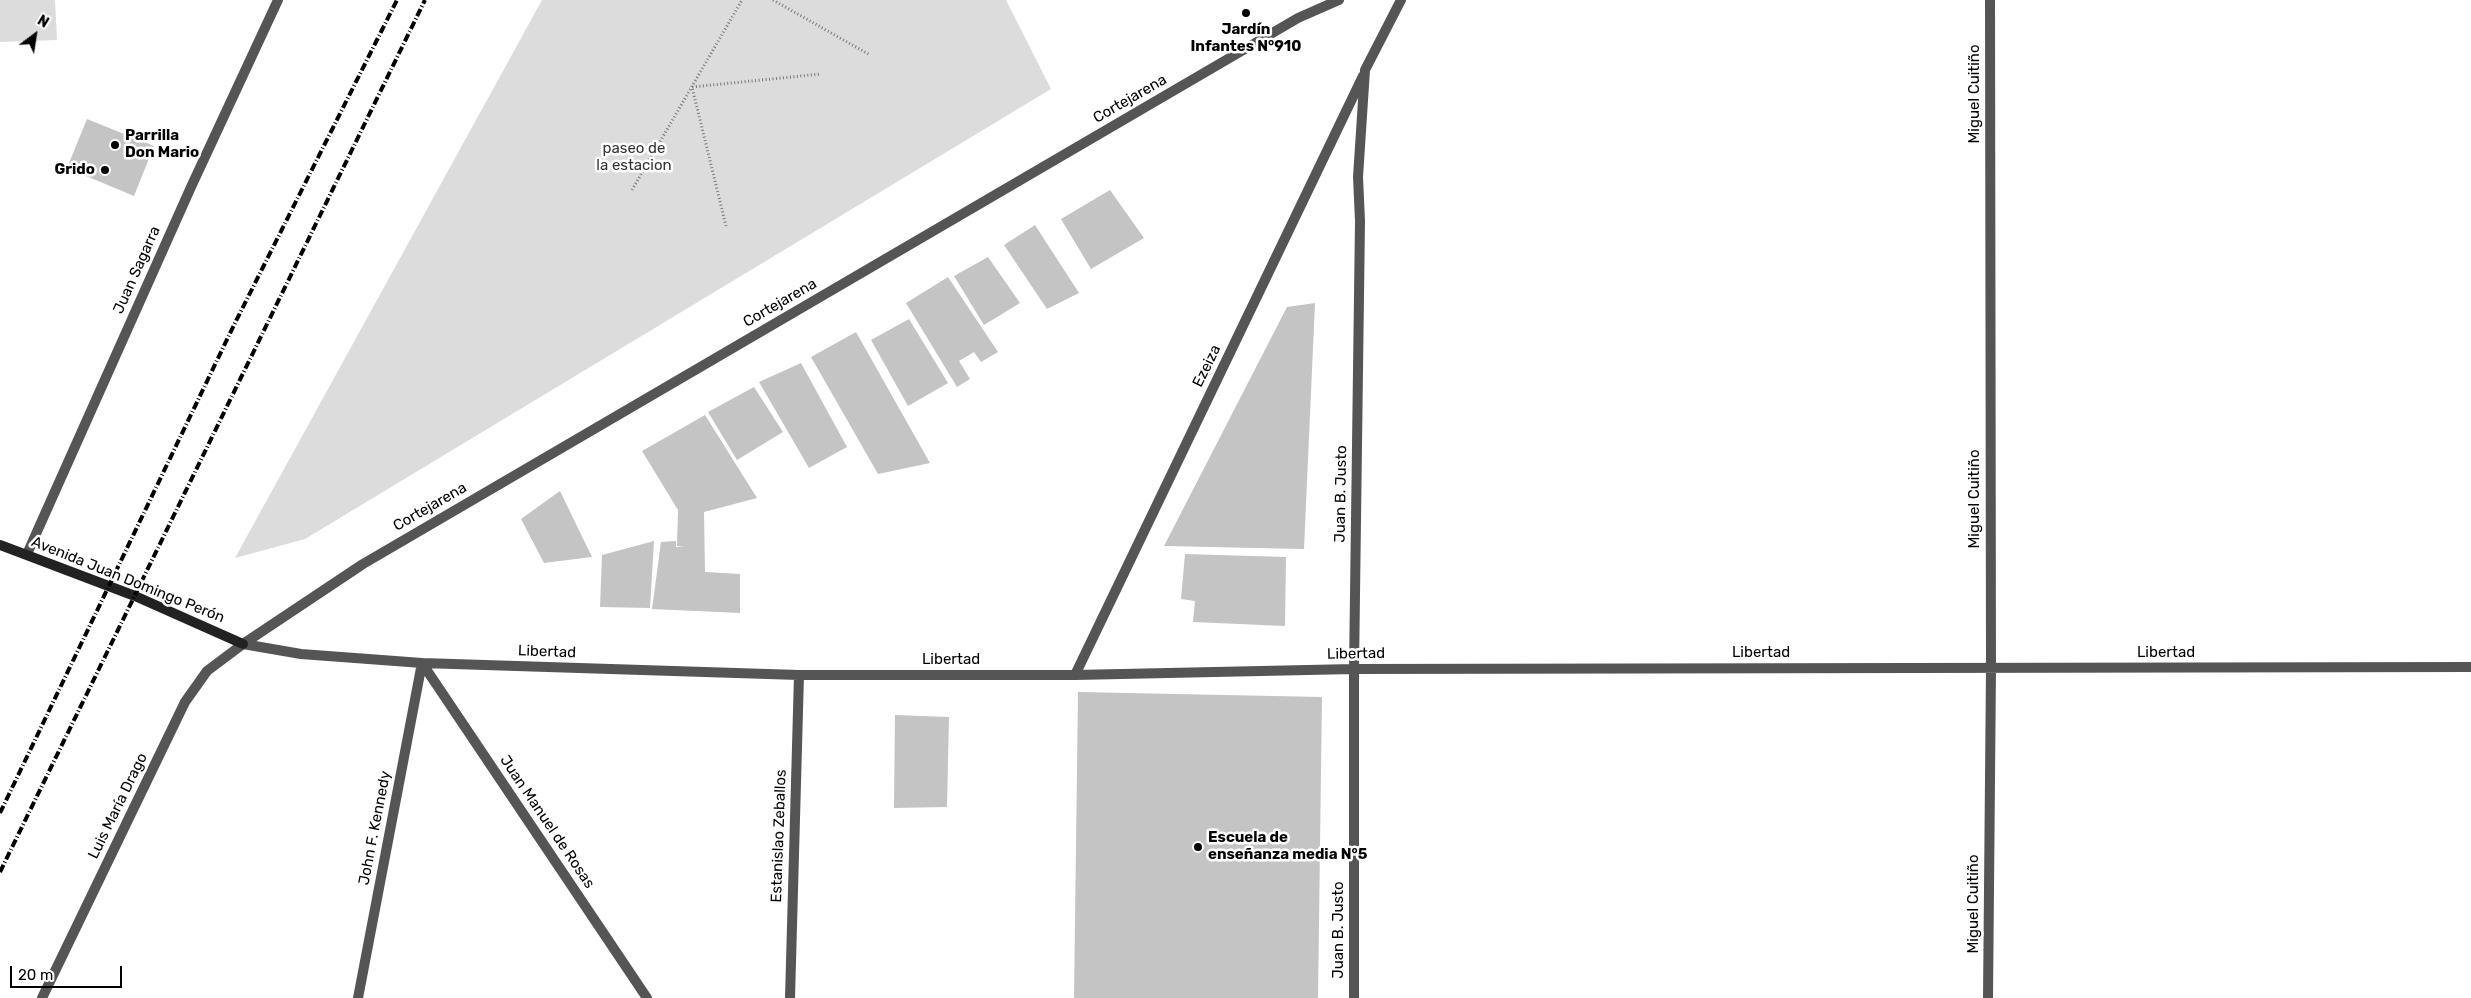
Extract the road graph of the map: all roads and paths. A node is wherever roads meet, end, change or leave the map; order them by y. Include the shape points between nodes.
1 (278, 0) edge
2 (742, 0) edge
3 (773, 0) edge
4 (1339, 0) edge
5 (1402, 0) edge
6 (1990, 0) edge
7 (870, 55) dead end
8 (1366, 70) junction
9 (822, 74) dead end
10 (692, 87) junction
11 (632, 190) dead end
12 (726, 226) dead end
13 (0, 545) edge
14 (27, 554) junction
15 (243, 644) junction
16 (422, 663) junction
17 (2471, 667) edge
18 (1990, 668) junction
19 (1354, 669) junction
20 (799, 675) junction
21 (1075, 675) junction
22 (42, 998) edge
23 (358, 998) edge
24 (647, 998) edge
25 (790, 998) edge
26 (1354, 998) edge
27 (1988, 998) edge

1 - 14 street, Juan Sagarra
2 - 10 path
3 - 7 path
4 - 15 street, Cortejarena via 1298,18 397,544
5 - 8 street, Juan B. Justo
6 - 18 street, Miguel Cuitiño
8 - 19 street, Juan B. Justo via 1358,177
8 - 21 street, Ezeiza
9 - 10 path
10 - 11 path
10 - 12 path
13 - 14 main road, Avenida Juan Domingo Perón
14 - 15 main road, Avenida Juan Domingo Perón via 158,605
15 - 16 street, Libertad via 301,654
15 - 22 street, Luis María Drago via 207,671 185,702
16 - 20 street, Libertad
16 - 23 street, John F. Kennedy
16 - 24 street, Juan Manuel de Rosas
17 - 18 street, Libertad
18 - 19 street, Libertad
18 - 27 street, Miguel Cuitiño
19 - 21 street, Libertad
19 - 26 street, Juan B. Justo
20 - 21 street, Libertad
20 - 25 street, Estanislao Zeballos

